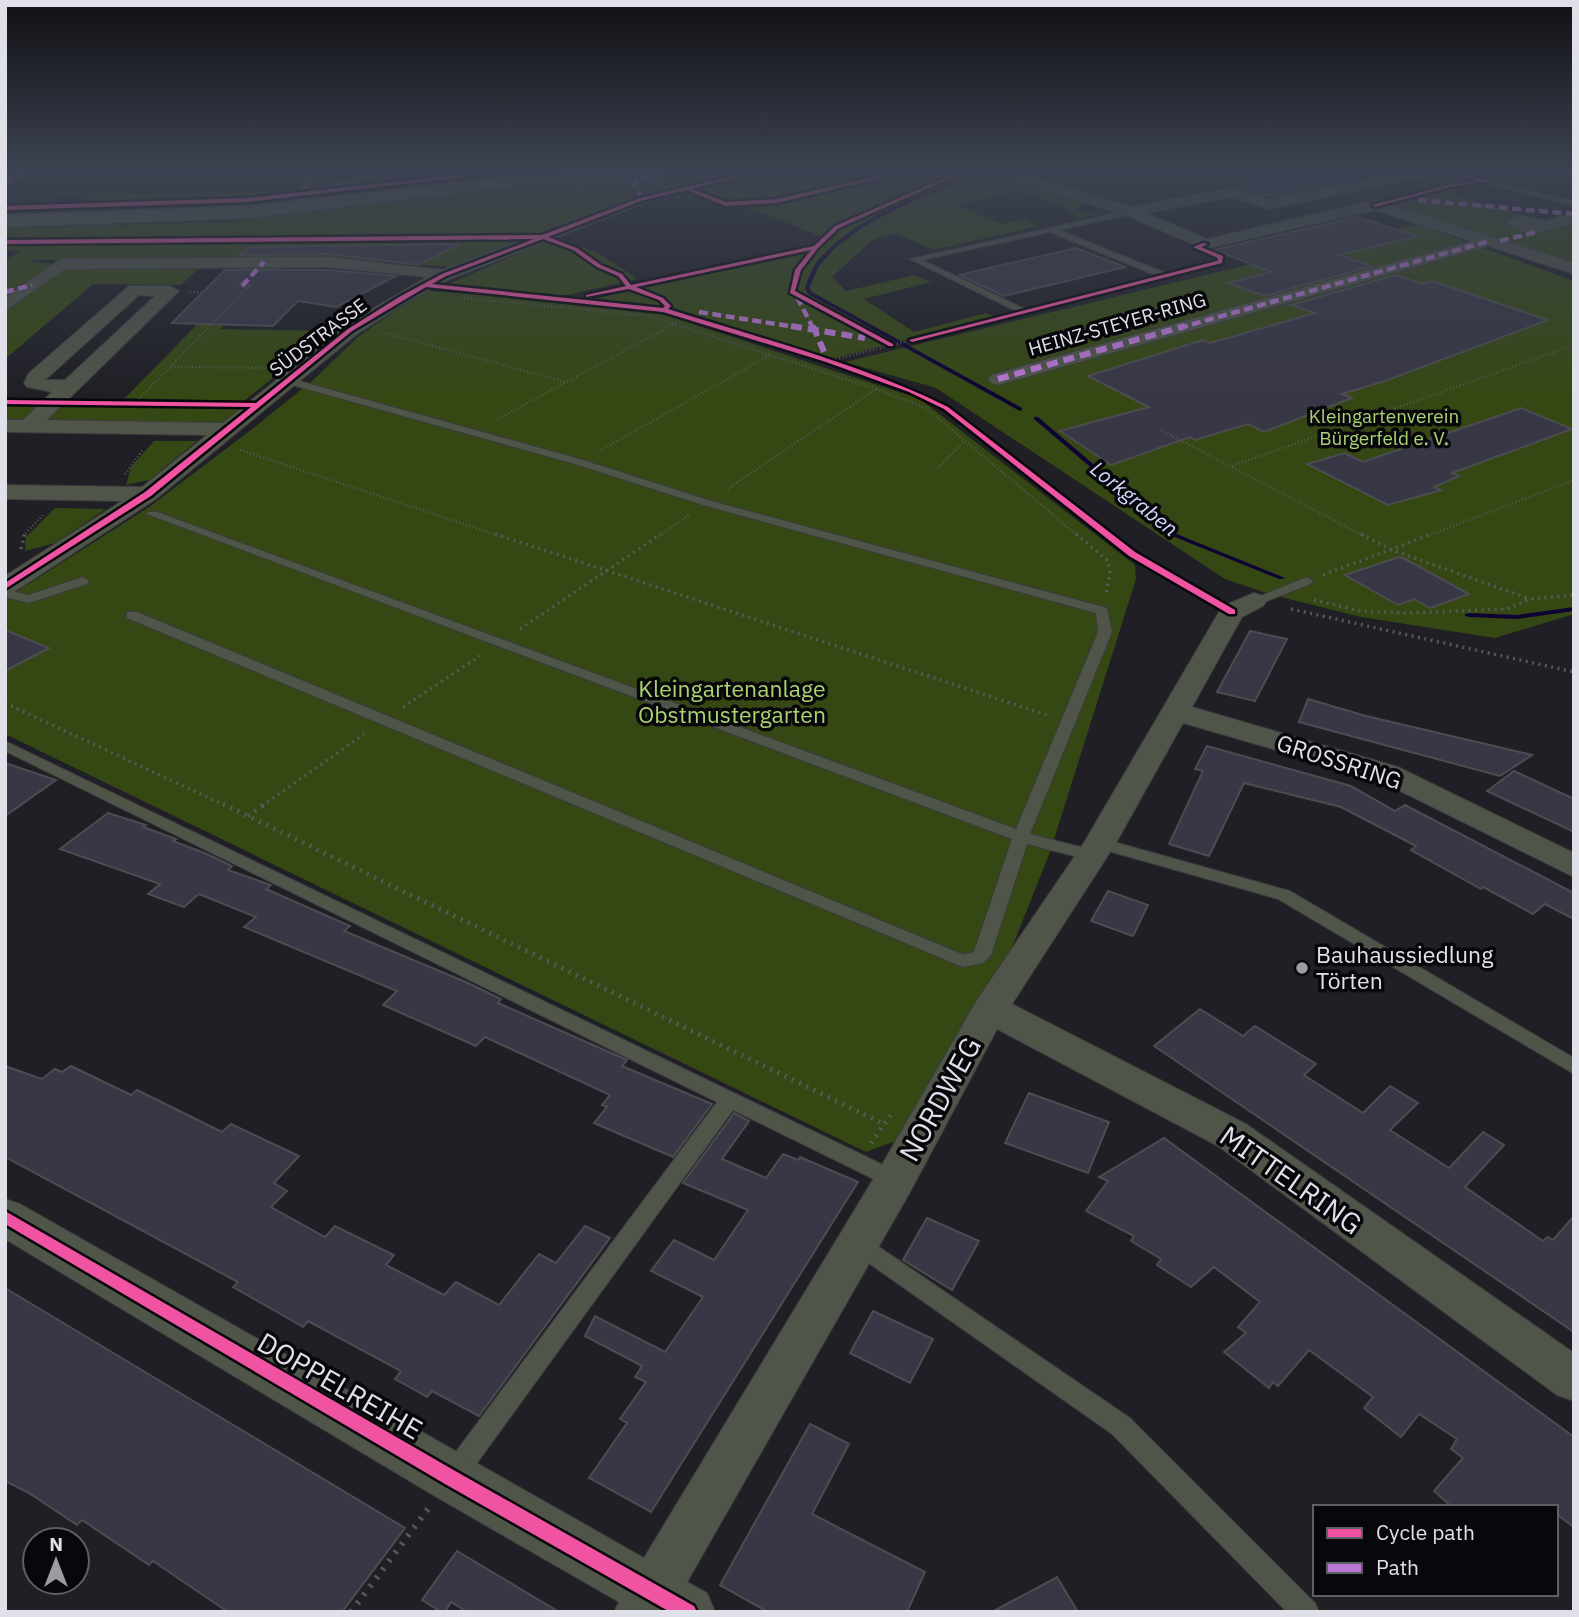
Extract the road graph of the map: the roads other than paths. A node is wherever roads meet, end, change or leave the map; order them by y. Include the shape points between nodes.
1 (528, 243) edge
2 (988, 243) edge
3 (1085, 243) edge
4 (1480, 243) edge
5 (1496, 243) edge
6 (1574, 269) edge
7 (1165, 276) road end
8 (434, 280) junction
9 (5, 306) edge
10 (1024, 312) road end
11 (296, 375) junction
12 (998, 379) dead end
13 (71, 386) junction
14 (5, 426) edge
15 (29, 426) junction
16 (231, 429) junction
17 (5, 492) edge
18 (150, 504) junction
19 (23, 563) edge
20 (83, 580) dead end
21 (1307, 580) road end
22 (5, 587) edge
23 (5, 593) edge
24 (1254, 601) joint
25 (132, 615) dead end
26 (1173, 711) junction
27 (5, 745) edge
28 (1021, 837) junction
29 (1095, 849) junction
30 (1574, 866) edge
31 (990, 1009) junction
32 (1574, 1067) edge
33 (728, 1101) junction
34 (895, 1180) junction
35 (5, 1217) edge
36 (858, 1244) junction
37 (1574, 1380) edge
38 (451, 1478) junction
39 (661, 1605) edge
40 (1306, 1612) edge

1 - 8 street, SÜDSTRASSE
2 - 10 lane via 914,259
3 - 7 lane
4 - 12 street, HEINZ-STEYER-RING
5 - 6 street
8 - 9 street via 385,266 328,262 61,264
8 - 11 street, SÜDSTRASSE via 350,330
11 - 16 street, SÜDSTRASSE
11 - 28 lane via 707,503 1102,611 1105,632
13 - 13 street via 116,343 170,291 135,290 34,383
13 - 15 street
14 - 15 street
15 - 16 street
16 - 18 street, SÜDSTRASSE
17 - 18 street
18 - 19 street, SÜDSTRASSE
18 - 28 lane via 500,643
19 - 22 street, SÜDSTRASSE
20 - 23 lane via 29,599
21 - 24 lane
24 - 26 street, NORDWEG
25 - 28 lane via 963,961 982,956
26 - 29 street, NORDWEG
26 - 30 street, GROSSRING via 1387,773
27 - 33 lane
28 - 29 lane
29 - 31 street, NORDWEG
29 - 32 lane via 1284,895
31 - 34 street, NORDWEG
31 - 37 street, MITTELRING via 1232,1135
33 - 34 lane
33 - 38 lane
34 - 36 street, NORDWEG
35 - 38 street, DOPPELREIHE
36 - 39 street, NORDWEG
36 - 40 lane via 1121,1426
38 - 39 street, DOPPELREIHE

